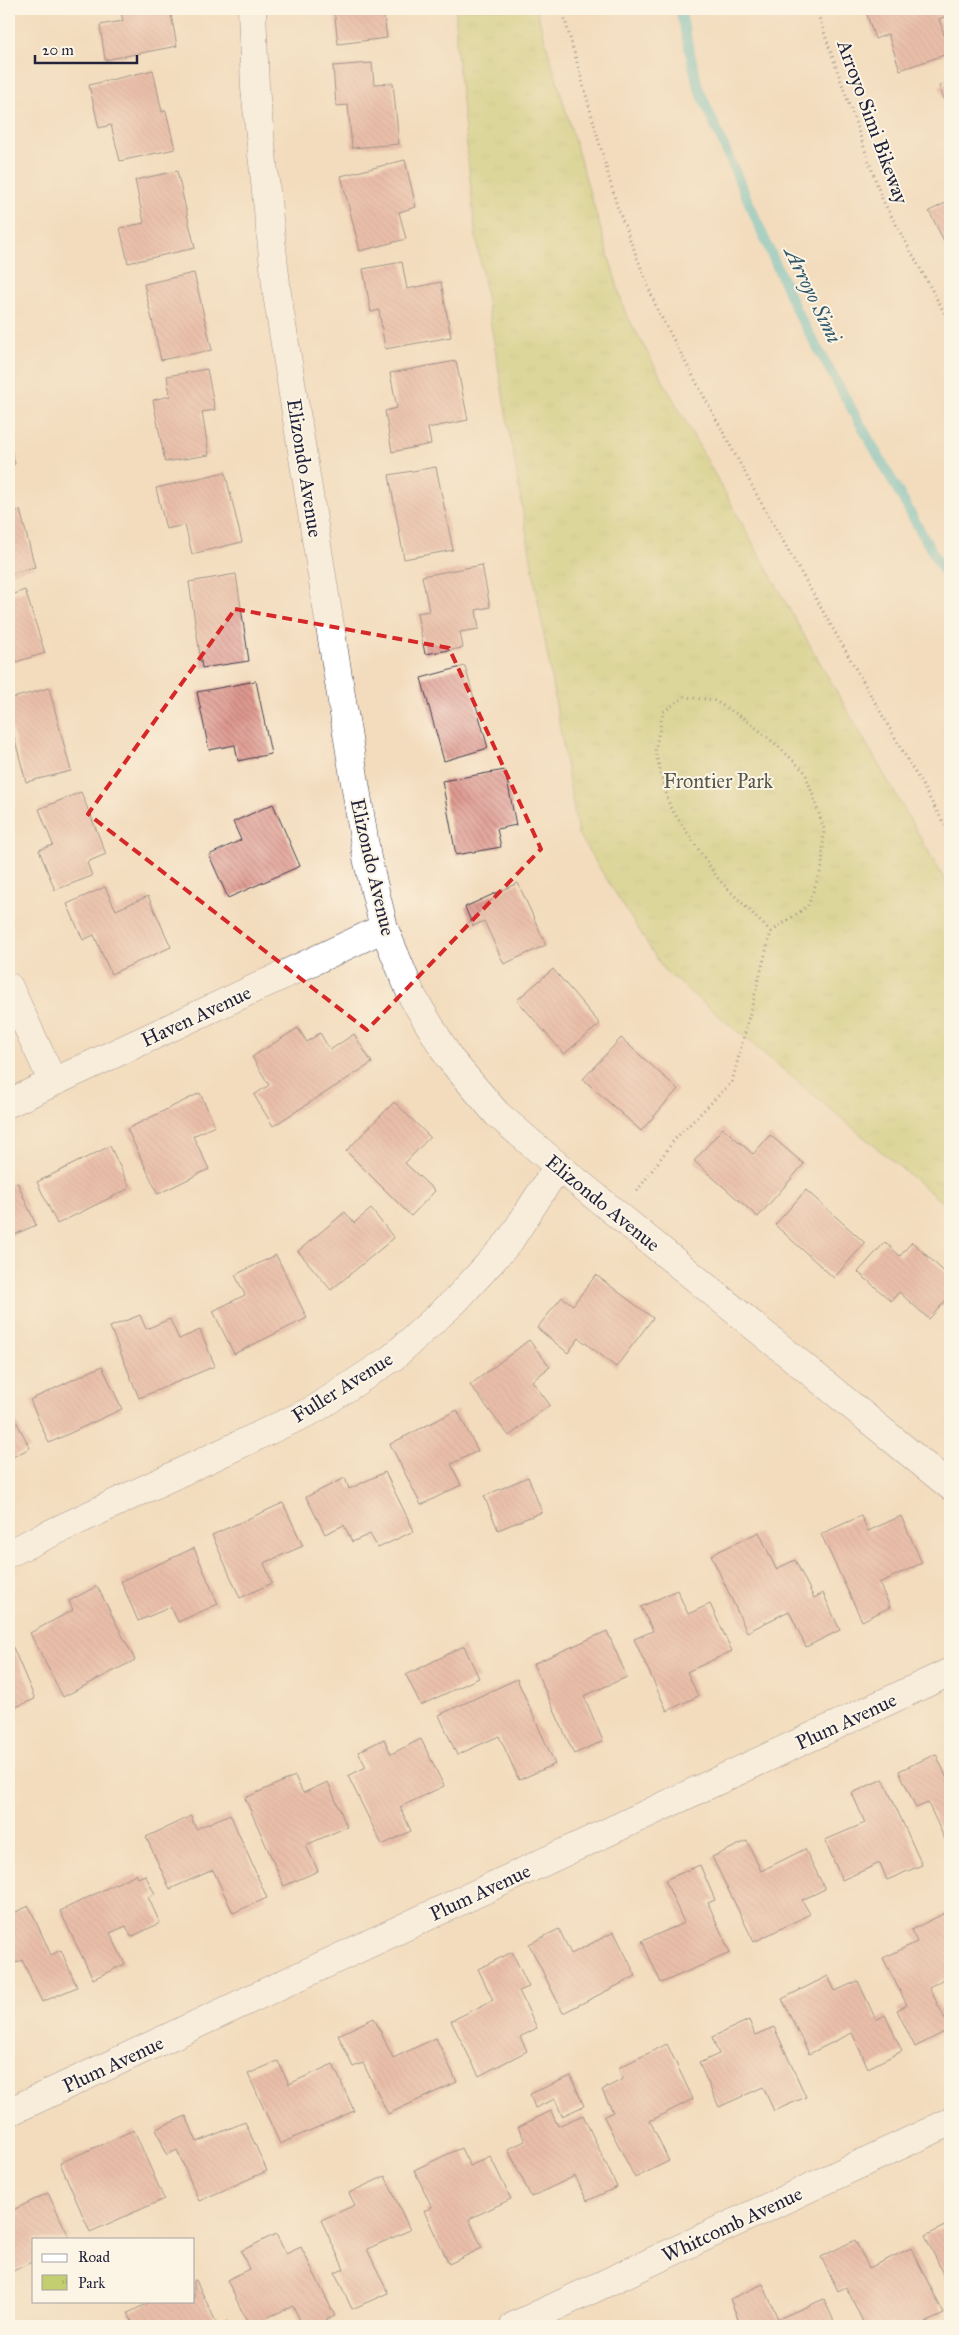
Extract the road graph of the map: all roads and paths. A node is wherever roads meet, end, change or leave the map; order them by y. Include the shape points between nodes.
1 (252, 9) edge
2 (562, 9) edge
3 (816, 9) edge
4 (950, 323) edge
5 (950, 834) edge
6 (384, 928) junction
7 (772, 932) junction
8 (9, 987) edge
9 (53, 1082) junction
10 (9, 1103) edge
11 (558, 1166) junction
12 (619, 1216) junction
13 (950, 1486) edge
14 (9, 1553) edge
15 (950, 1672) edge
16 (9, 2112) edge
17 (950, 2122) edge
18 (514, 2326) edge

1 - 6 street, Elizondo Avenue via 255,88 277,294 367,858
2 - 5 path via 617,206 657,309 759,499
3 - 4 path, Arroyo Simi Bikeway via 882,200
6 - 9 street, Haven Avenue
6 - 11 street, Elizondo Avenue via 412,996 450,1059 498,1114
7 - 7 path via 719,880 670,807 655,751 663,712 684,697 714,700 744,718 805,772 824,829 822,867 808,906
7 - 12 path via 732,1082 675,1139
8 - 9 street
9 - 10 street, Haven Avenue
11 - 12 street, Elizondo Avenue
11 - 14 street, Fuller Avenue via 509,1242 455,1301 392,1358 315,1409
12 - 13 street, Elizondo Avenue
15 - 16 street, Plum Avenue
17 - 18 street, Whitcomb Avenue

